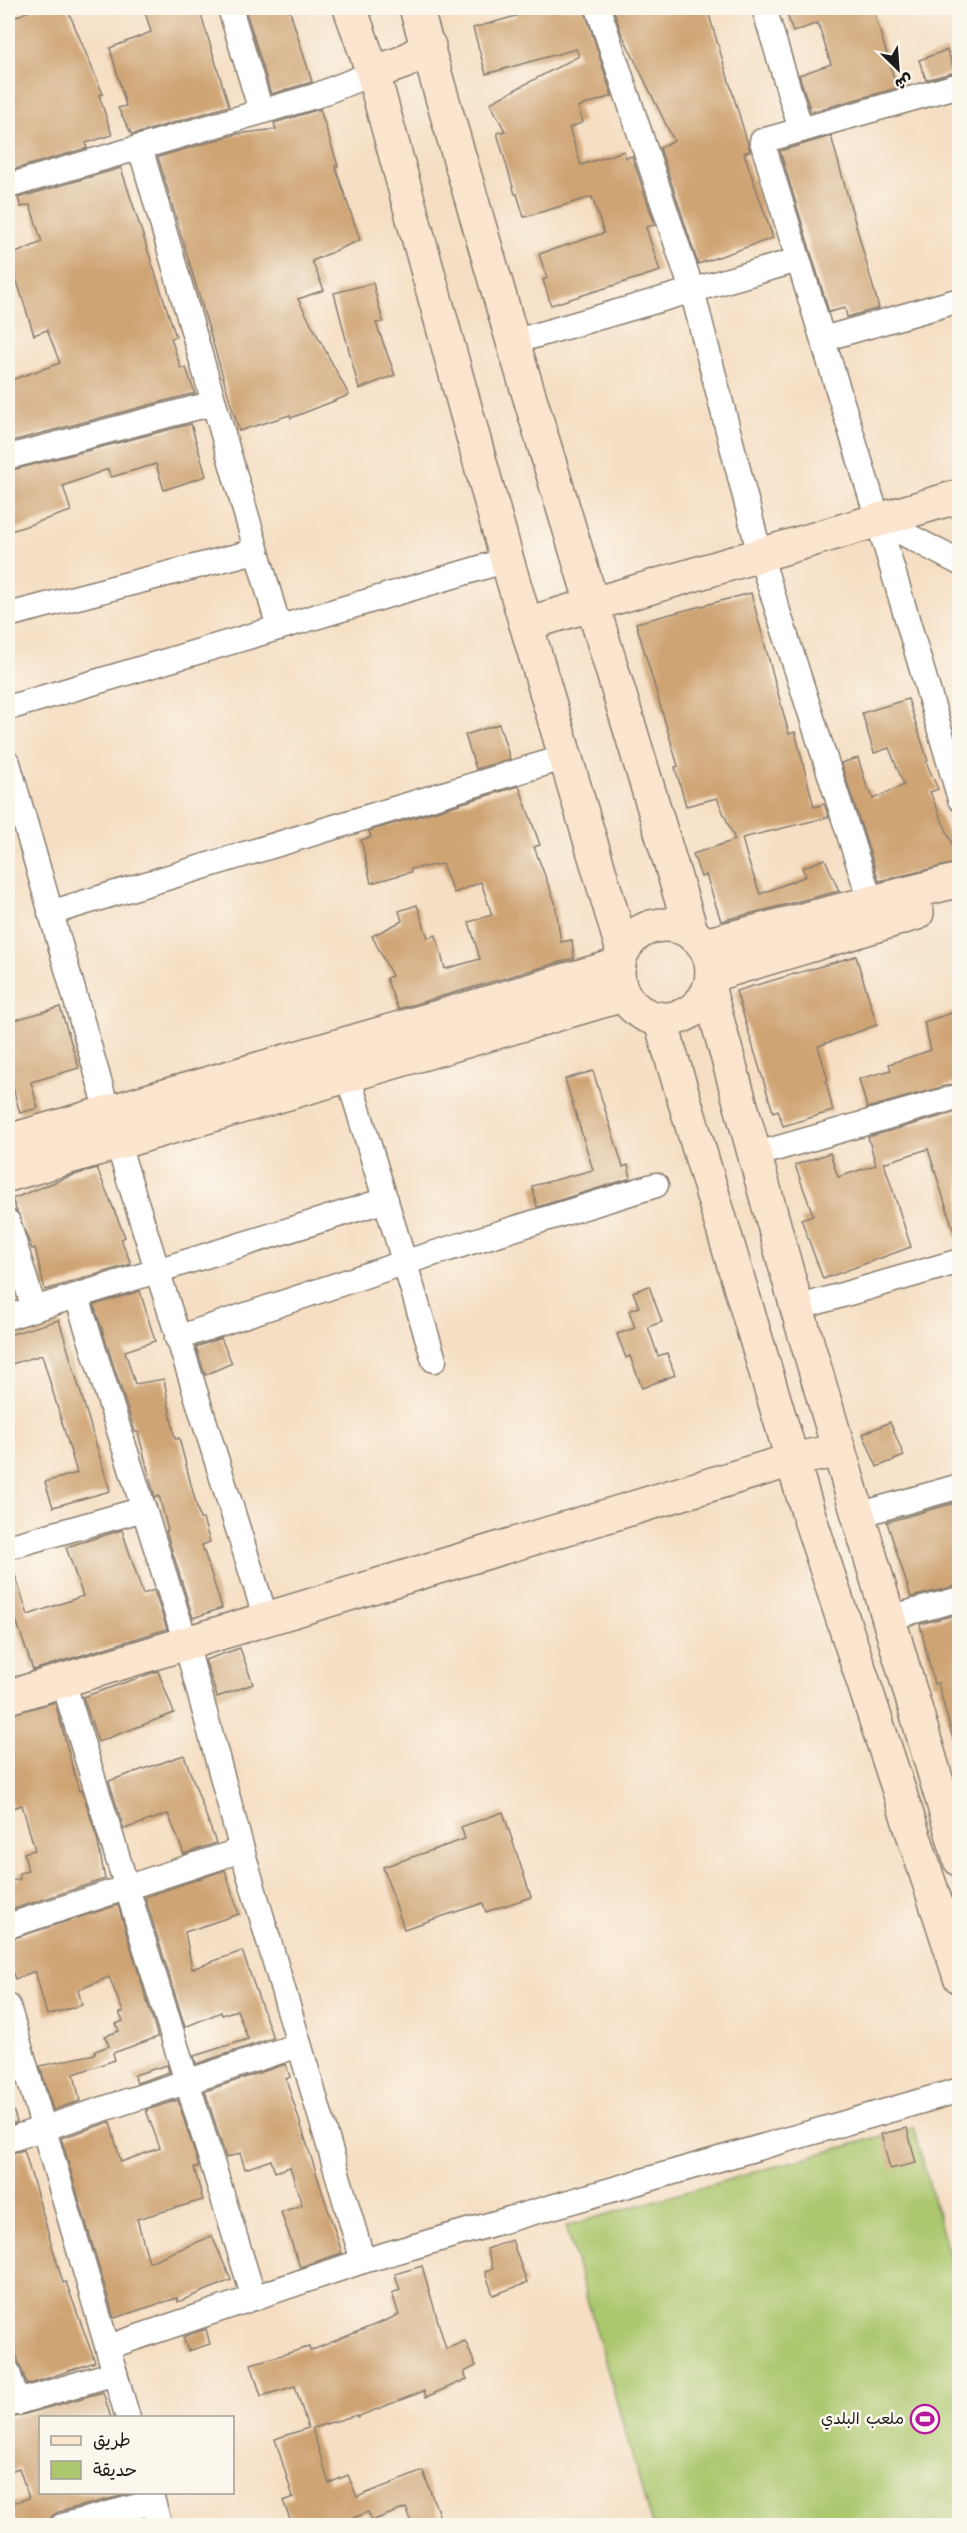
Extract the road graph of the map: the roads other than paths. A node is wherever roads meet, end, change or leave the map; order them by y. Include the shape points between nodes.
1 (230, 8) edge
2 (416, 8) edge
3 (598, 8) edge
4 (764, 8) edge
5 (353, 9) edge
6 (429, 46) junction
7 (373, 73) junction
8 (960, 85) edge
9 (261, 111) junction
10 (801, 130) junction
11 (140, 147) junction
12 (8, 186) edge
13 (798, 260) junction
14 (692, 290) junction
15 (960, 300) edge
16 (823, 339) junction
17 (513, 342) junction
18 (214, 403) junction
19 (8, 457) edge
20 (960, 496) edge
21 (878, 520) junction
22 (256, 551) junction
23 (759, 555) junction
24 (507, 560) junction
25 (960, 563) edge
26 (592, 603) junction
27 (8, 615) edge
28 (526, 624) junction
29 (279, 628) junction
30 (8, 708) edge
31 (566, 758) junction
32 (8, 763) edge
33 (960, 799) edge
34 (960, 880) edge
35 (960, 900) edge
36 (871, 903) junction
37 (50, 913) junction
38 (704, 961) junction
39 (622, 970) junction
40 (660, 1019) junction
41 (348, 1076) junction
42 (960, 1096) edge
43 (108, 1112) junction
44 (8, 1141) edge
45 (118, 1143) junction
46 (754, 1155) junction
47 (8, 1175) edge
48 (657, 1185) dead end
49 (386, 1200) junction
50 (8, 1222) edge
51 (960, 1261) edge
52 (406, 1262) junction
53 (155, 1269) junction
54 (77, 1297) junction
55 (797, 1308) junction
56 (34, 1309) junction
57 (8, 1317) edge
58 (177, 1338) junction
59 (434, 1360) dead end
60 (839, 1449) junction
61 (792, 1460) junction
62 (960, 1486) edge
63 (144, 1509) junction
64 (858, 1515) junction
65 (8, 1547) edge
66 (960, 1599) edge
67 (888, 1618) junction
68 (266, 1619) junction
69 (186, 1643) junction
70 (63, 1681) junction
71 (8, 1697) edge
72 (955, 1825) edge
73 (242, 1850) junction
74 (960, 1860) edge
75 (129, 1887) junction
76 (8, 1926) edge
77 (960, 1977) edge
78 (8, 2006) edge
79 (299, 2045) junction
80 (188, 2081) junction
81 (960, 2090) edge
82 (44, 2129) junction
83 (8, 2140) edge
84 (363, 2261) junction
85 (255, 2298) junction
86 (108, 2347) junction
87 (8, 2372) edge
88 (115, 2373) junction
89 (12, 2404) edge
90 (127, 2416) edge
91 (152, 2497) edge
92 (62, 2526) edge
93 (160, 2526) edge

1 - 9 street
2 - 6 main road
3 - 14 street
4 - 10 street
5 - 7 main road
6 - 7 main road via 404,62
6 - 17 main road
7 - 9 street via 315,96
7 - 24 main road
8 - 10 street
9 - 11 street
10 - 13 street via 762,141
11 - 12 street
11 - 18 street
13 - 14 street
13 - 16 street
14 - 17 street
14 - 23 street
15 - 16 street
16 - 21 street
17 - 26 main road
18 - 19 street
18 - 22 street
20 - 21 main road
21 - 23 main road
21 - 25 street
21 - 33 street
22 - 27 street
22 - 29 street
23 - 26 main road
23 - 36 street
24 - 28 main road
24 - 29 street
26 - 28 main road
26 - 38 main road
28 - 31 main road
29 - 30 street
31 - 37 street
31 - 39 main road
32 - 37 street
34 - 36 main road
35 - 38 main road
36 - 38 main road
37 - 43 street
38 - 39 main road via 677,927 654,927 633,938
38 - 40 main road via 701,1003 675,1019
38 - 46 main road
39 - 40 main road via 633,1007
39 - 41 main road
39 - 43 main road
40 - 61 main road
41 - 45 main road
41 - 49 street
42 - 46 street
43 - 44 main road
43 - 45 street
45 - 47 main road
45 - 53 street
46 - 55 main road
48 - 52 street
49 - 52 street
49 - 53 street
50 - 56 street
51 - 55 street
52 - 58 street
52 - 59 street
53 - 54 street
53 - 58 street
54 - 56 street
54 - 63 street
55 - 60 main road
56 - 57 street
58 - 68 street
60 - 61 main road
60 - 64 main road
61 - 68 main road
61 - 77 main road
62 - 64 street
63 - 65 street
63 - 69 street
64 - 67 main road
66 - 67 street
67 - 72 main road
68 - 69 main road
69 - 70 main road
69 - 73 street
70 - 71 main road
70 - 75 street
72 - 74 main road
73 - 75 street
73 - 79 street
75 - 76 street
75 - 80 street
78 - 82 street
79 - 80 street
79 - 84 street
80 - 82 street
80 - 85 street
81 - 84 street
82 - 83 street
82 - 86 street
84 - 85 street
85 - 86 street
86 - 88 street
87 - 89 street
88 - 89 street
88 - 90 street
91 - 92 street
91 - 93 street

